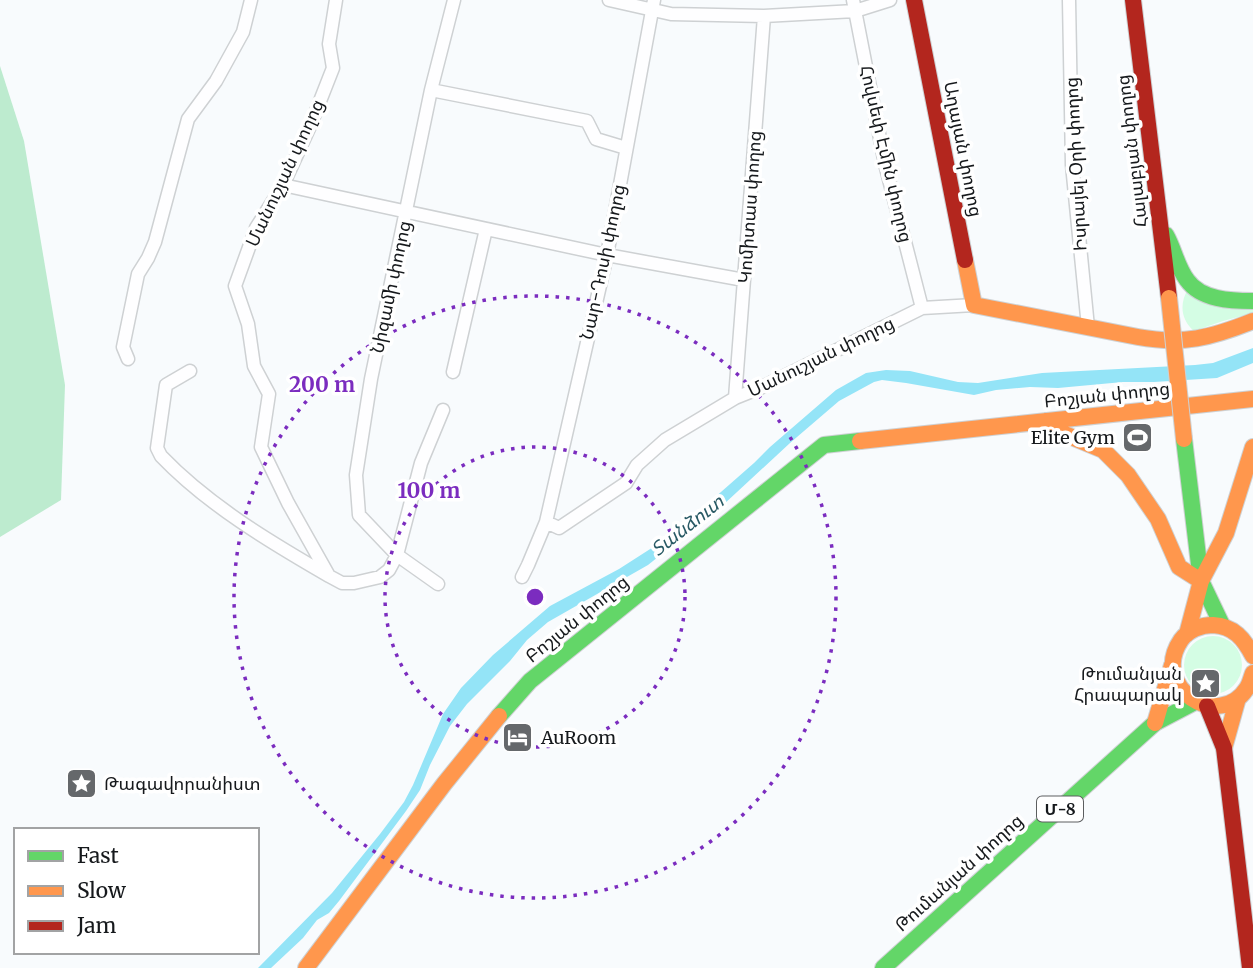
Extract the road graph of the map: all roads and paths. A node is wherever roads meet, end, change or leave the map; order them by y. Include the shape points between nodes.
1 (251, 0) edge
2 (336, 0) edge
3 (454, 0) edge
4 (609, 0) edge
5 (890, 0) edge
6 (915, 0) edge
7 (1069, 0) edge
8 (1133, 0) edge
9 (653, 5) edge
10 (854, 6) edge
11 (764, 16) junction
12 (431, 90) junction
13 (626, 148) junction
14 (282, 186) junction
15 (407, 212) junction
16 (1161, 226) junction
17 (486, 229) junction
18 (607, 255) junction
19 (744, 280) junction
20 (1253, 301) edge
21 (974, 305) junction
22 (922, 308) junction
23 (1253, 321) edge
24 (1088, 327) junction
25 (128, 359) dead end
26 (190, 371) dead end
27 (453, 372) dead end
28 (735, 398) junction
29 (1253, 399) edge
30 (443, 410) dead end
31 (1046, 421) junction
32 (1253, 447) edge
33 (546, 522) junction
34 (397, 555) junction
35 (330, 576) junction
36 (522, 577) dead end
37 (1202, 581) junction
38 (438, 584) dead end
39 (1250, 626) dead end
40 (1227, 627) junction
41 (1187, 634) junction
42 (1253, 656) edge
43 (1172, 663) junction
44 (1253, 673) edge
45 (1238, 698) junction
46 (1201, 704) junction
47 (1155, 723) junction
48 (1224, 748) junction
49 (306, 968) edge
50 (883, 968) edge
51 (1250, 968) edge

1 - 25 street via 243,32 188,119 155,242 138,274 123,347
2 - 14 street, Մանուշյան փողոց via 329,44 333,68
3 - 12 street, Նիզամի փողոց
4 - 9 street
5 - 10 street
6 - 21 main road, Աղայան փողոց
7 - 24 street, Իսրայել Օրի փողոց via 1072,165
8 - 16 main road, Հալաբյան փողոց
9 - 11 street via 671,14
9 - 13 street, Նար-Դոսի փողոց
10 - 11 street
10 - 22 street, Հովսեփ Էմին փողոց via 885,164
11 - 19 street, Կոմիտաս փողոց
12 - 13 street via 587,121 596,139
12 - 15 street, Նիզամի փողոց
13 - 18 street, Նար-Դոսի փողոց
14 - 15 street
14 - 35 street, Մանուշյան փողոց via 256,228 235,286 248,324 254,366 269,394 261,447
15 - 17 street
15 - 34 street, Նիզամի փողոց via 371,379 356,475 359,515
16 - 20 main road via 1191,285 1216,297
16 - 37 main road, Հալաբյան փողոց, bridge
17 - 18 street
17 - 27 street
18 - 19 street
18 - 33 street, Նար-Դոսի փողոց
19 - 28 street, Կոմիտաս փողոց
21 - 22 street, Մանուշյան փողոց
21 - 24 main road
22 - 28 street, Մանուշյան փողոց
23 - 24 main road via 1190,340 1142,338
26 - 35 street via 166,385 157,448 161,456 216,504
28 - 33 street, Մանուշյան փողոց via 665,440 637,465 626,483 559,528
29 - 31 main road, Բոշյան փողոց
30 - 34 street via 421,463
31 - 37 main road via 1103,450 1128,475 1158,519 1179,567
31 - 49 main road, Բոշյան փողոց via 824,445 530,681 483,734
32 - 37 main road via 1226,533
33 - 36 street
34 - 35 street via 380,577 342,583
34 - 38 street, Նիզամի փողոց
37 - 40 main road via 1214,611
37 - 41 main road
39 - 40 main road
40 - 41 main road via 1200,626
40 - 42 main road via 1246,640
41 - 43 main road
43 - 46 main road via 1178,686
43 - 47 main road
44 - 45 main road
45 - 46 main road via 1218,706
45 - 48 main road
46 - 47 main road, Մ-8
46 - 48 main road
47 - 50 main road, Թումանյան փողոց / Մ-8
48 - 51 main road

